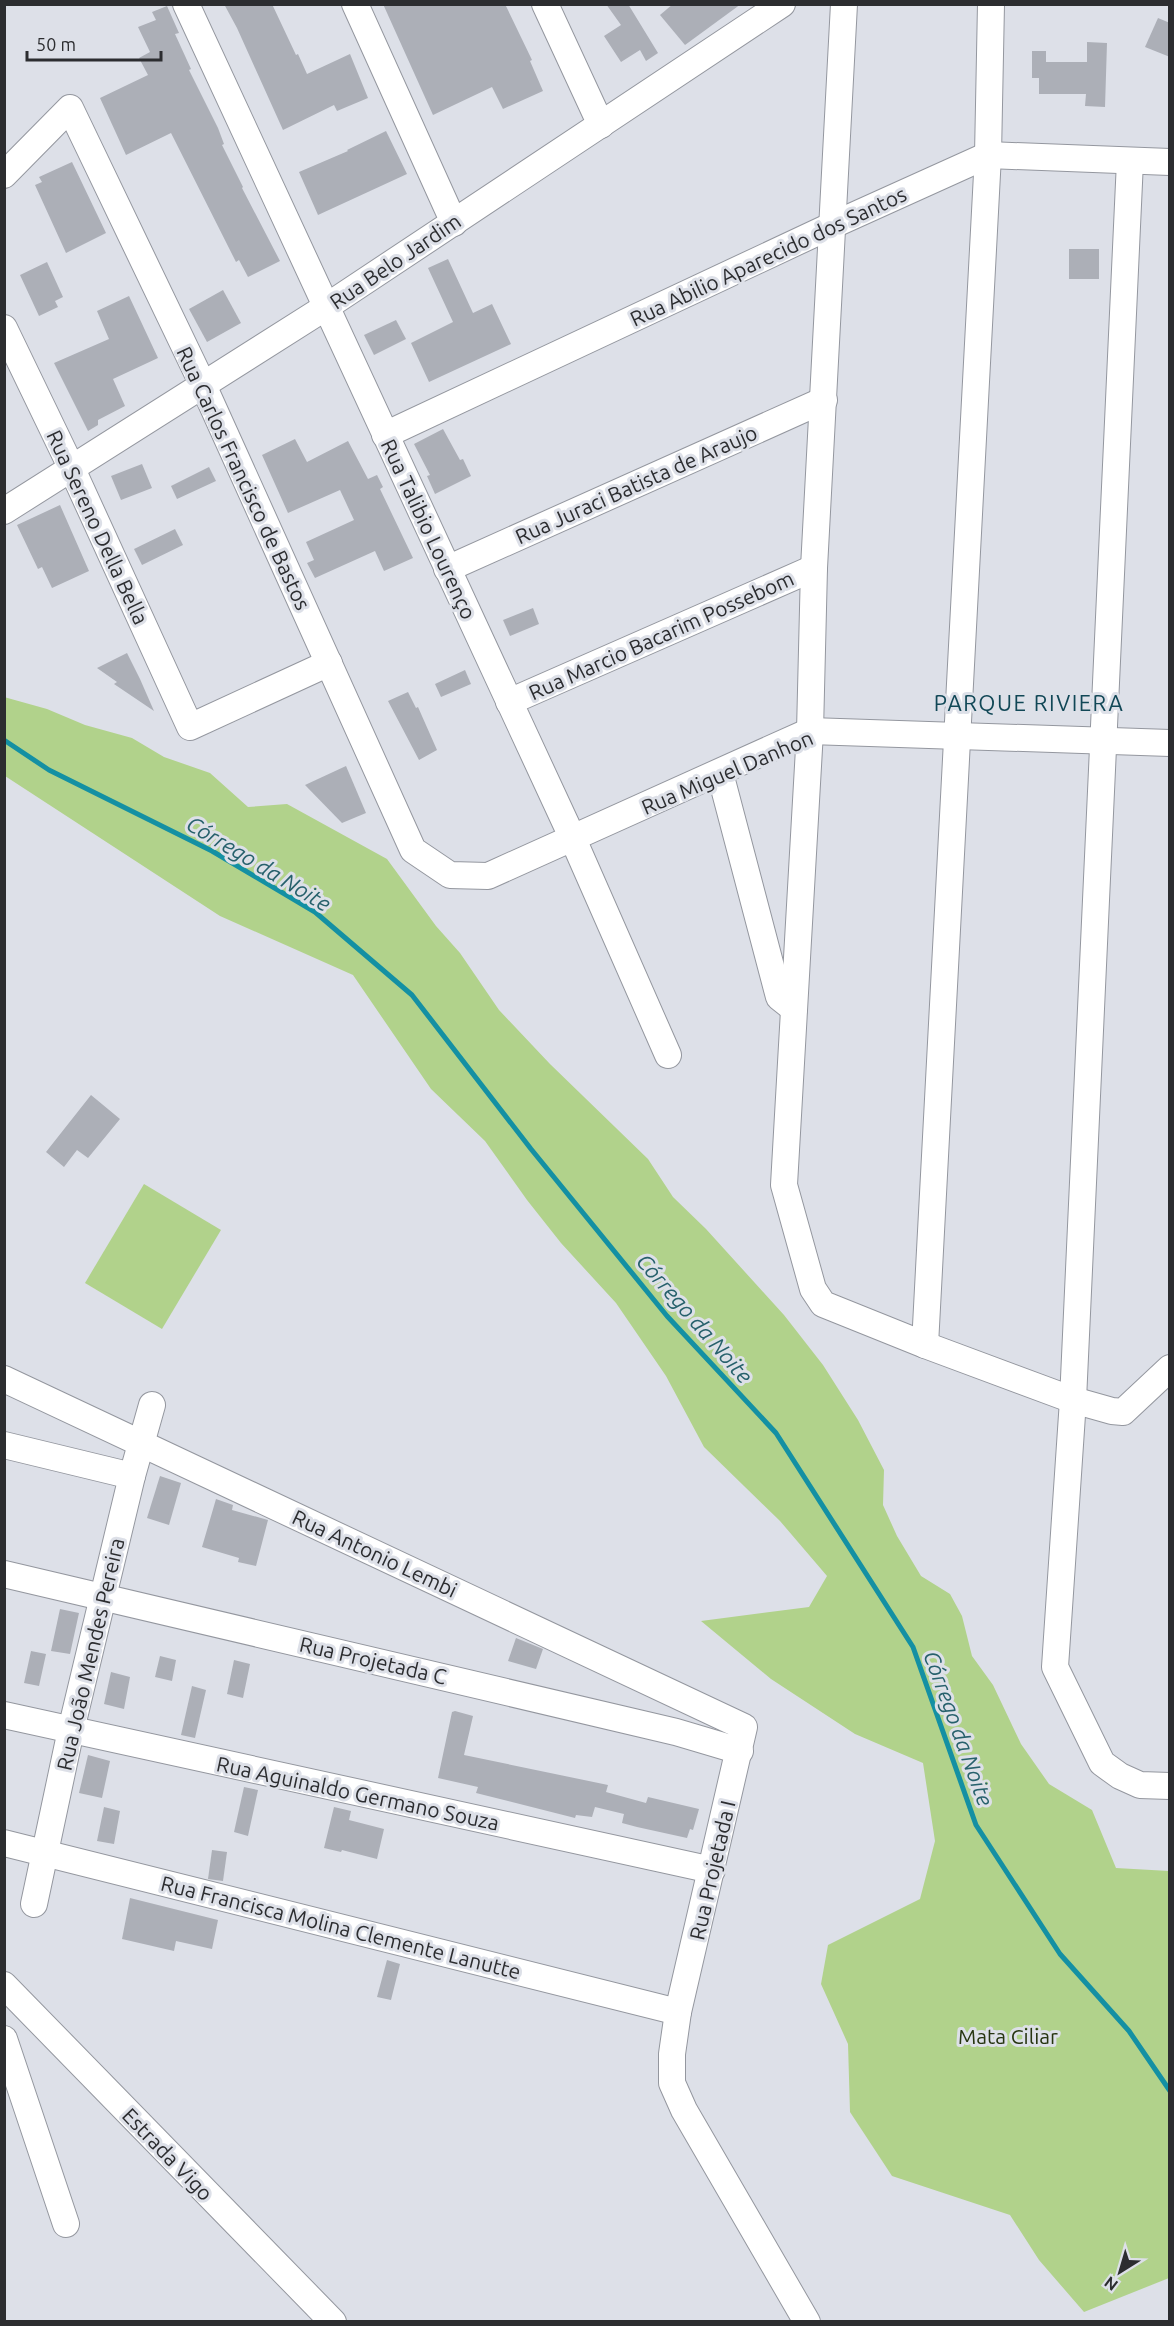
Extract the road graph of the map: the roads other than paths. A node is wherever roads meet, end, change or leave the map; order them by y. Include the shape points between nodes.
1 (186, 4) edge
2 (356, 4) edge
3 (545, 4) edge
4 (782, 4) edge
5 (844, 4) edge
6 (991, 4) edge
7 (601, 125) junction
8 (988, 155) junction
9 (1130, 161) junction
10 (1170, 162) edge
11 (4, 175) edge
12 (454, 223) junction
13 (833, 225) junction
14 (326, 307) junction
15 (4, 328) edge
16 (203, 385) junction
17 (824, 400) junction
18 (385, 435) junction
19 (72, 469) junction
20 (4, 511) edge
21 (814, 568) junction
22 (447, 569) junction
23 (328, 663) junction
24 (509, 702) junction
25 (810, 731) junction
26 (958, 736) junction
27 (1103, 741) junction
28 (1170, 743) edge
29 (720, 772) junction
30 (573, 839) junction
31 (413, 850) joint
32 (794, 1009) junction
33 (668, 1055) dead end
34 (925, 1345) junction
35 (1170, 1368) edge
36 (4, 1379) edge
37 (1073, 1400) junction
38 (152, 1405) dead end
39 (141, 1443) junction
40 (4, 1445) edge
41 (132, 1476) junction
42 (4, 1574) edge
43 (105, 1597) junction
44 (685, 1699) junction
45 (4, 1715) edge
46 (71, 1730) junction
47 (676, 1732) junction
48 (742, 1739) junction
49 (1170, 1786) edge
50 (4, 1843) edge
51 (44, 1852) junction
52 (712, 1870) junction
53 (34, 1904) dead end
54 (4, 1985) edge
55 (678, 2012) junction
56 (4, 2039) edge
57 (66, 2224) dead end
58 (333, 2322) edge
59 (807, 2322) edge

1 - 14 street, Rua Talibio Lourenço
2 - 12 street
3 - 7 street
4 - 7 street, Rua Belo Jardim
5 - 13 street
6 - 8 street
7 - 12 street, Rua Belo Jardim
8 - 9 street, Rua Abilio Aparecido dos Santos
8 - 13 street, Rua Abilio Aparecido dos Santos
8 - 26 street
9 - 10 street, Rua Abilio Aparecido dos Santos
9 - 27 street
11 - 16 street, Rua Carlos Francisco de Bastos via 70,108
12 - 14 street, Rua Belo Jardim
13 - 17 street
13 - 18 street, Rua Abilio Aparecido dos Santos
14 - 16 street, Rua Belo Jardim
14 - 18 street, Rua Talibio Lourenço
15 - 19 street, Rua Sereno Della Bella
16 - 19 street, Rua Belo Jardim
16 - 23 street, Rua Carlos Francisco de Bastos
17 - 21 street
17 - 22 street, Rua Juraci Batista de Araujo
18 - 22 street, Rua Talibio Lourenço
19 - 20 street, Rua Belo Jardim
19 - 23 street, Rua Sereno Della Bella via 190,728
21 - 24 street, Rua Marcio Bacarim Possebom
21 - 25 street
22 - 24 street, Rua Talibio Lourenço
23 - 31 street, Rua Carlos Francisco de Bastos
24 - 30 street, Rua Talibio Lourenço
25 - 26 street, Rua Miguel Danhon
25 - 29 street, Rua Miguel Danhon
25 - 32 street
26 - 27 street, Rua Miguel Danhon
26 - 34 street
27 - 28 street, Rua Miguel Danhon
27 - 37 street
29 - 30 street, Rua Miguel Danhon
29 - 32 street via 779,998
30 - 31 street, Rua Miguel Danhon via 488,876 450,875
30 - 33 street, Rua Talibio Lourenço
32 - 34 street via 784,1185 813,1289 824,1304
34 - 37 street
35 - 37 street via 1123,1412
36 - 39 street, Rua Antonio Lembi
37 - 49 street via 1055,1667 1102,1763 1140,1785
38 - 39 street, Rua João Mendes Pereira
39 - 41 street, Rua João Mendes Pereira
39 - 44 street, Rua Antonio Lembi
40 - 41 street
41 - 43 street, Rua João Mendes Pereira
42 - 43 street, Rua Projetada C
43 - 46 street, Rua João Mendes Pereira
43 - 47 street, Rua Projetada C
44 - 47 street
44 - 48 street, Rua Antonio Lembi
45 - 46 street, Rua Aguinaldo Germano Souza
46 - 51 street, Rua João Mendes Pereira
46 - 52 street, Rua Aguinaldo Germano Souza
47 - 48 street, Rua Projetada C
48 - 52 street, Rua Projetada I
50 - 51 street, Rua Francisca Molina Clemente Lanutte
51 - 53 street, Rua João Mendes Pereira
51 - 55 street, Rua Francisca Molina Clemente Lanutte
52 - 55 street, Rua Projetada I
54 - 58 street, Estrada Vigo
55 - 59 street, Rua Projetada I via 672,2082 684,2110
56 - 57 street

